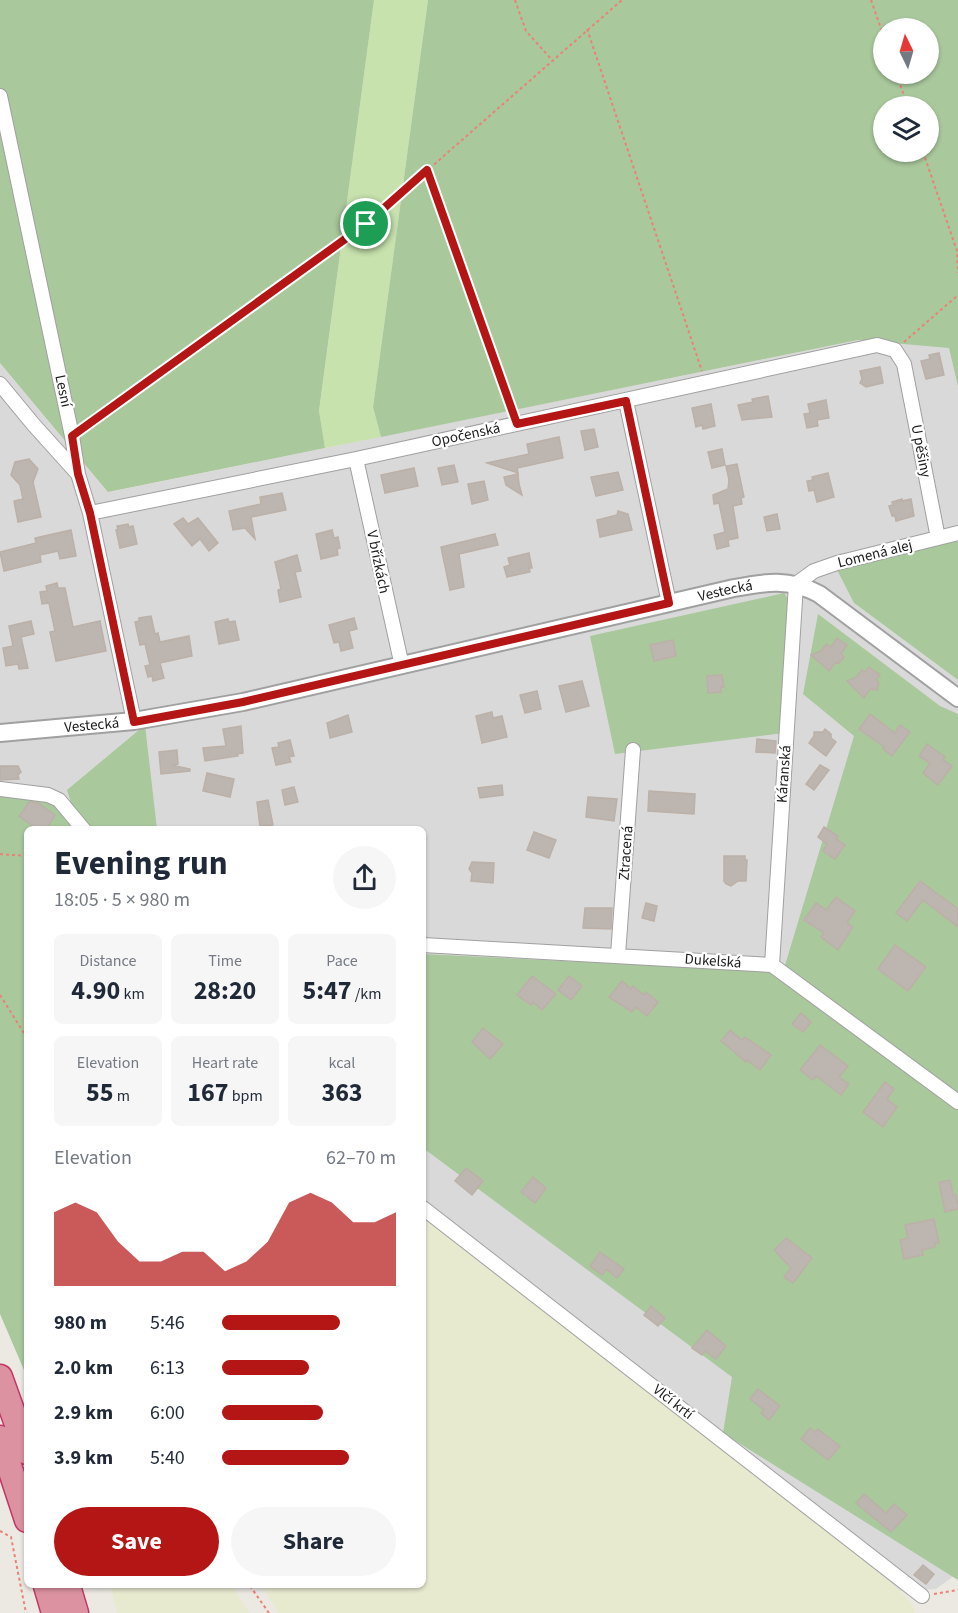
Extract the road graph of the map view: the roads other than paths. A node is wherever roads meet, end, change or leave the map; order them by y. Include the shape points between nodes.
1 (0, 96) edge
2 (904, 364) joint
3 (0, 384) edge
4 (626, 401) junction
5 (72, 436) junction
6 (51, 442) junction
7 (356, 459) junction
8 (78, 474) junction
9 (90, 513) junction
10 (958, 533) edge
11 (938, 538) junction
12 (796, 584) junction
13 (669, 603) junction
14 (402, 666) junction
15 (958, 698) edge
16 (134, 722) junction
17 (0, 733) edge
18 (633, 750) dead end
19 (0, 789) edge
20 (81, 826) edge
21 (426, 945) edge
22 (618, 955) junction
23 (772, 965) junction
24 (958, 1102) edge
25 (426, 1210) edge
26 (0, 1377) edge
27 (0, 1438) edge
28 (24, 1444) edge
29 (24, 1511) edge
30 (47, 1588) edge
31 (69, 1588) edge
32 (922, 1596) road end
33 (54, 1613) edge
34 (76, 1613) edge

1 - 5 street, Lesní
2 - 4 street, Opočenská via 895,350 877,345
2 - 11 street, U pěšiny
3 - 6 street
4 - 7 street, Opočenská
4 - 13 street
5 - 6 street via 62,442
5 - 8 street, Lesní
6 - 8 street
7 - 9 street, Opočenská
7 - 14 street, V břízkách
8 - 9 street, Lesní
9 - 16 street, Lesní
10 - 11 street, Lomená alej
11 - 12 street, Lomená alej via 837,563 814,571
12 - 13 street, Vestecká via 762,583
12 - 15 street, Vestecká via 819,594
12 - 23 street, Káranská
13 - 14 street, Vestecká
14 - 16 street, Vestecká
16 - 17 street, Vestecká
18 - 22 street, Ztracená
19 - 20 street via 59,800
21 - 22 street, Dukelská
22 - 23 street, Dukelská
23 - 24 street
25 - 32 street, Vlčí krtí
26 - 28 highway
27 - 29 highway
30 - 33 highway
31 - 34 highway

